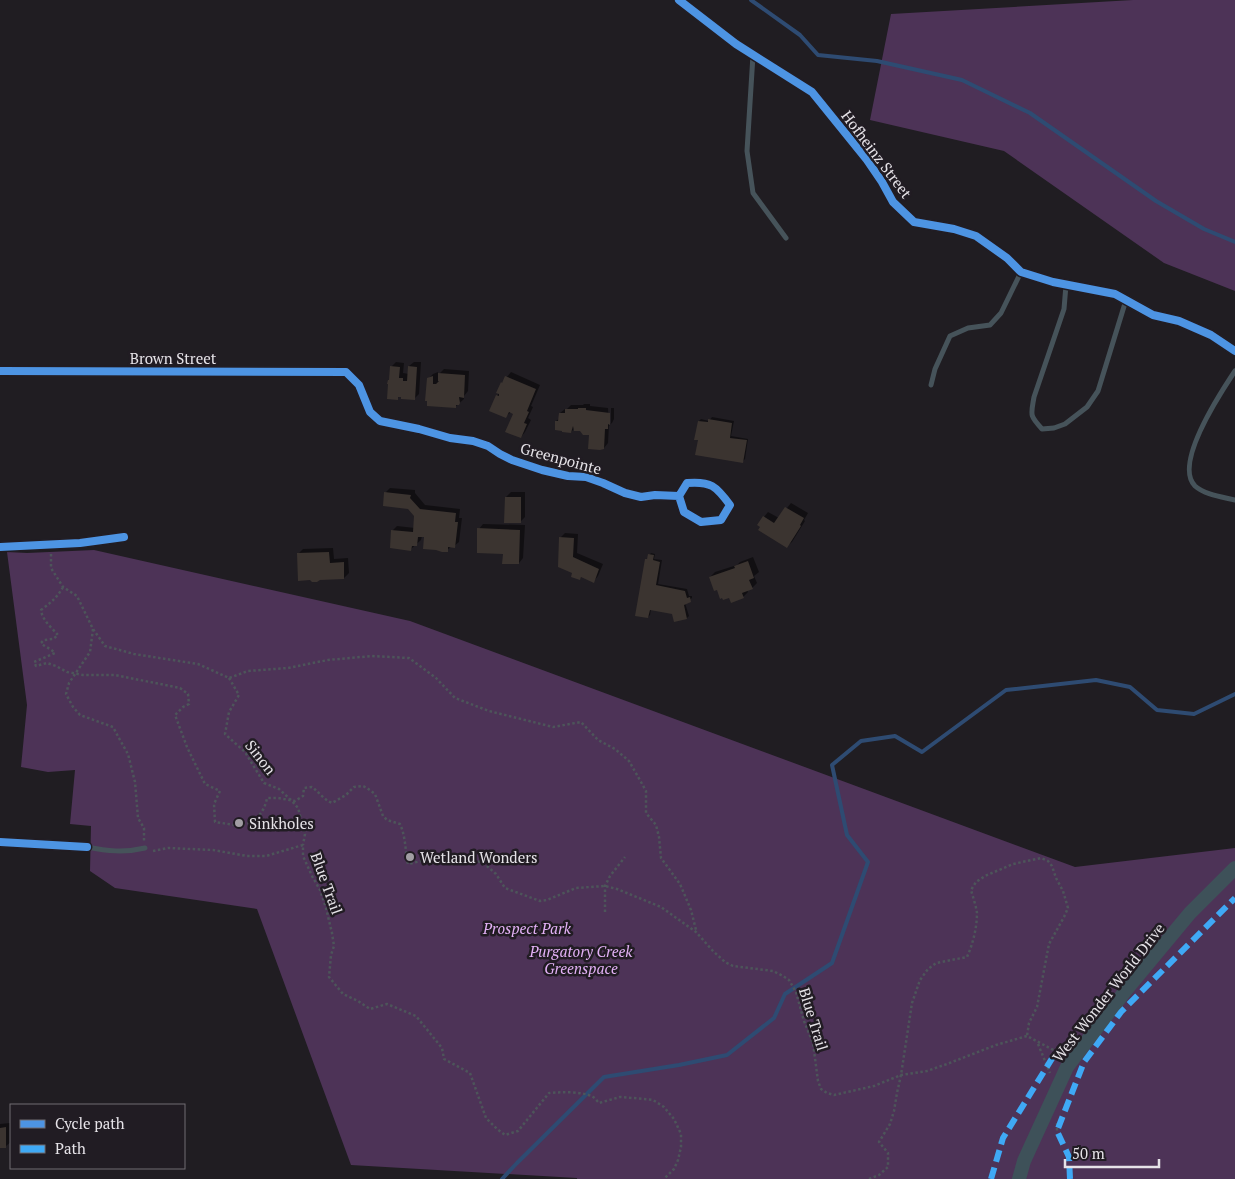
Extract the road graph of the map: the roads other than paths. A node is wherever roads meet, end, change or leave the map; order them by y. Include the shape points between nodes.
1 (679, 0) edge
2 (754, 54) junction
3 (786, 238) dead end
4 (1022, 272) junction
5 (1066, 284) junction
6 (1126, 300) junction
7 (1235, 351) edge
8 (1235, 371) edge
9 (0, 372) edge
10 (346, 372) joint
11 (931, 385) dead end
12 (679, 496) junction
13 (1235, 500) edge
14 (124, 537) dead end
15 (0, 547) edge
16 (0, 842) edge
17 (87, 847) joint
18 (145, 848) road end
19 (1235, 868) edge
20 (1019, 1179) edge

1 - 2 street, Hofheinz Street
2 - 3 lane via 747,152 753,192
2 - 4 street, Hofheinz Street via 812,92 867,160 893,202 914,222 954,228 976,236
4 - 5 street, Hofheinz Street
4 - 11 lane via 1002,313 990,325 968,328 950,336
5 - 6 street, Hofheinz Street via 1115,294
5 - 6 lane via 1064,309 1034,397 1033,419 1042,428 1065,424 1087,407 1098,390
6 - 7 street, Hofheinz Street via 1153,315 1179,321 1212,335
8 - 13 lane via 1196,440 1189,470 1194,485 1203,492
9 - 10 street, Brown Street
10 - 12 street, Greenpointe via 359,385 370,412 380,421 488,446 512,460 568,476 586,477 625,493 641,497
12 - 12 street via 684,512 701,522 721,520 730,505 719,489 702,482 687,483
14 - 15 street
16 - 17 street
17 - 18 lane via 112,851
19 - 20 main road, West Wonder World Drive, bridge via 1190,913 1067,1068

